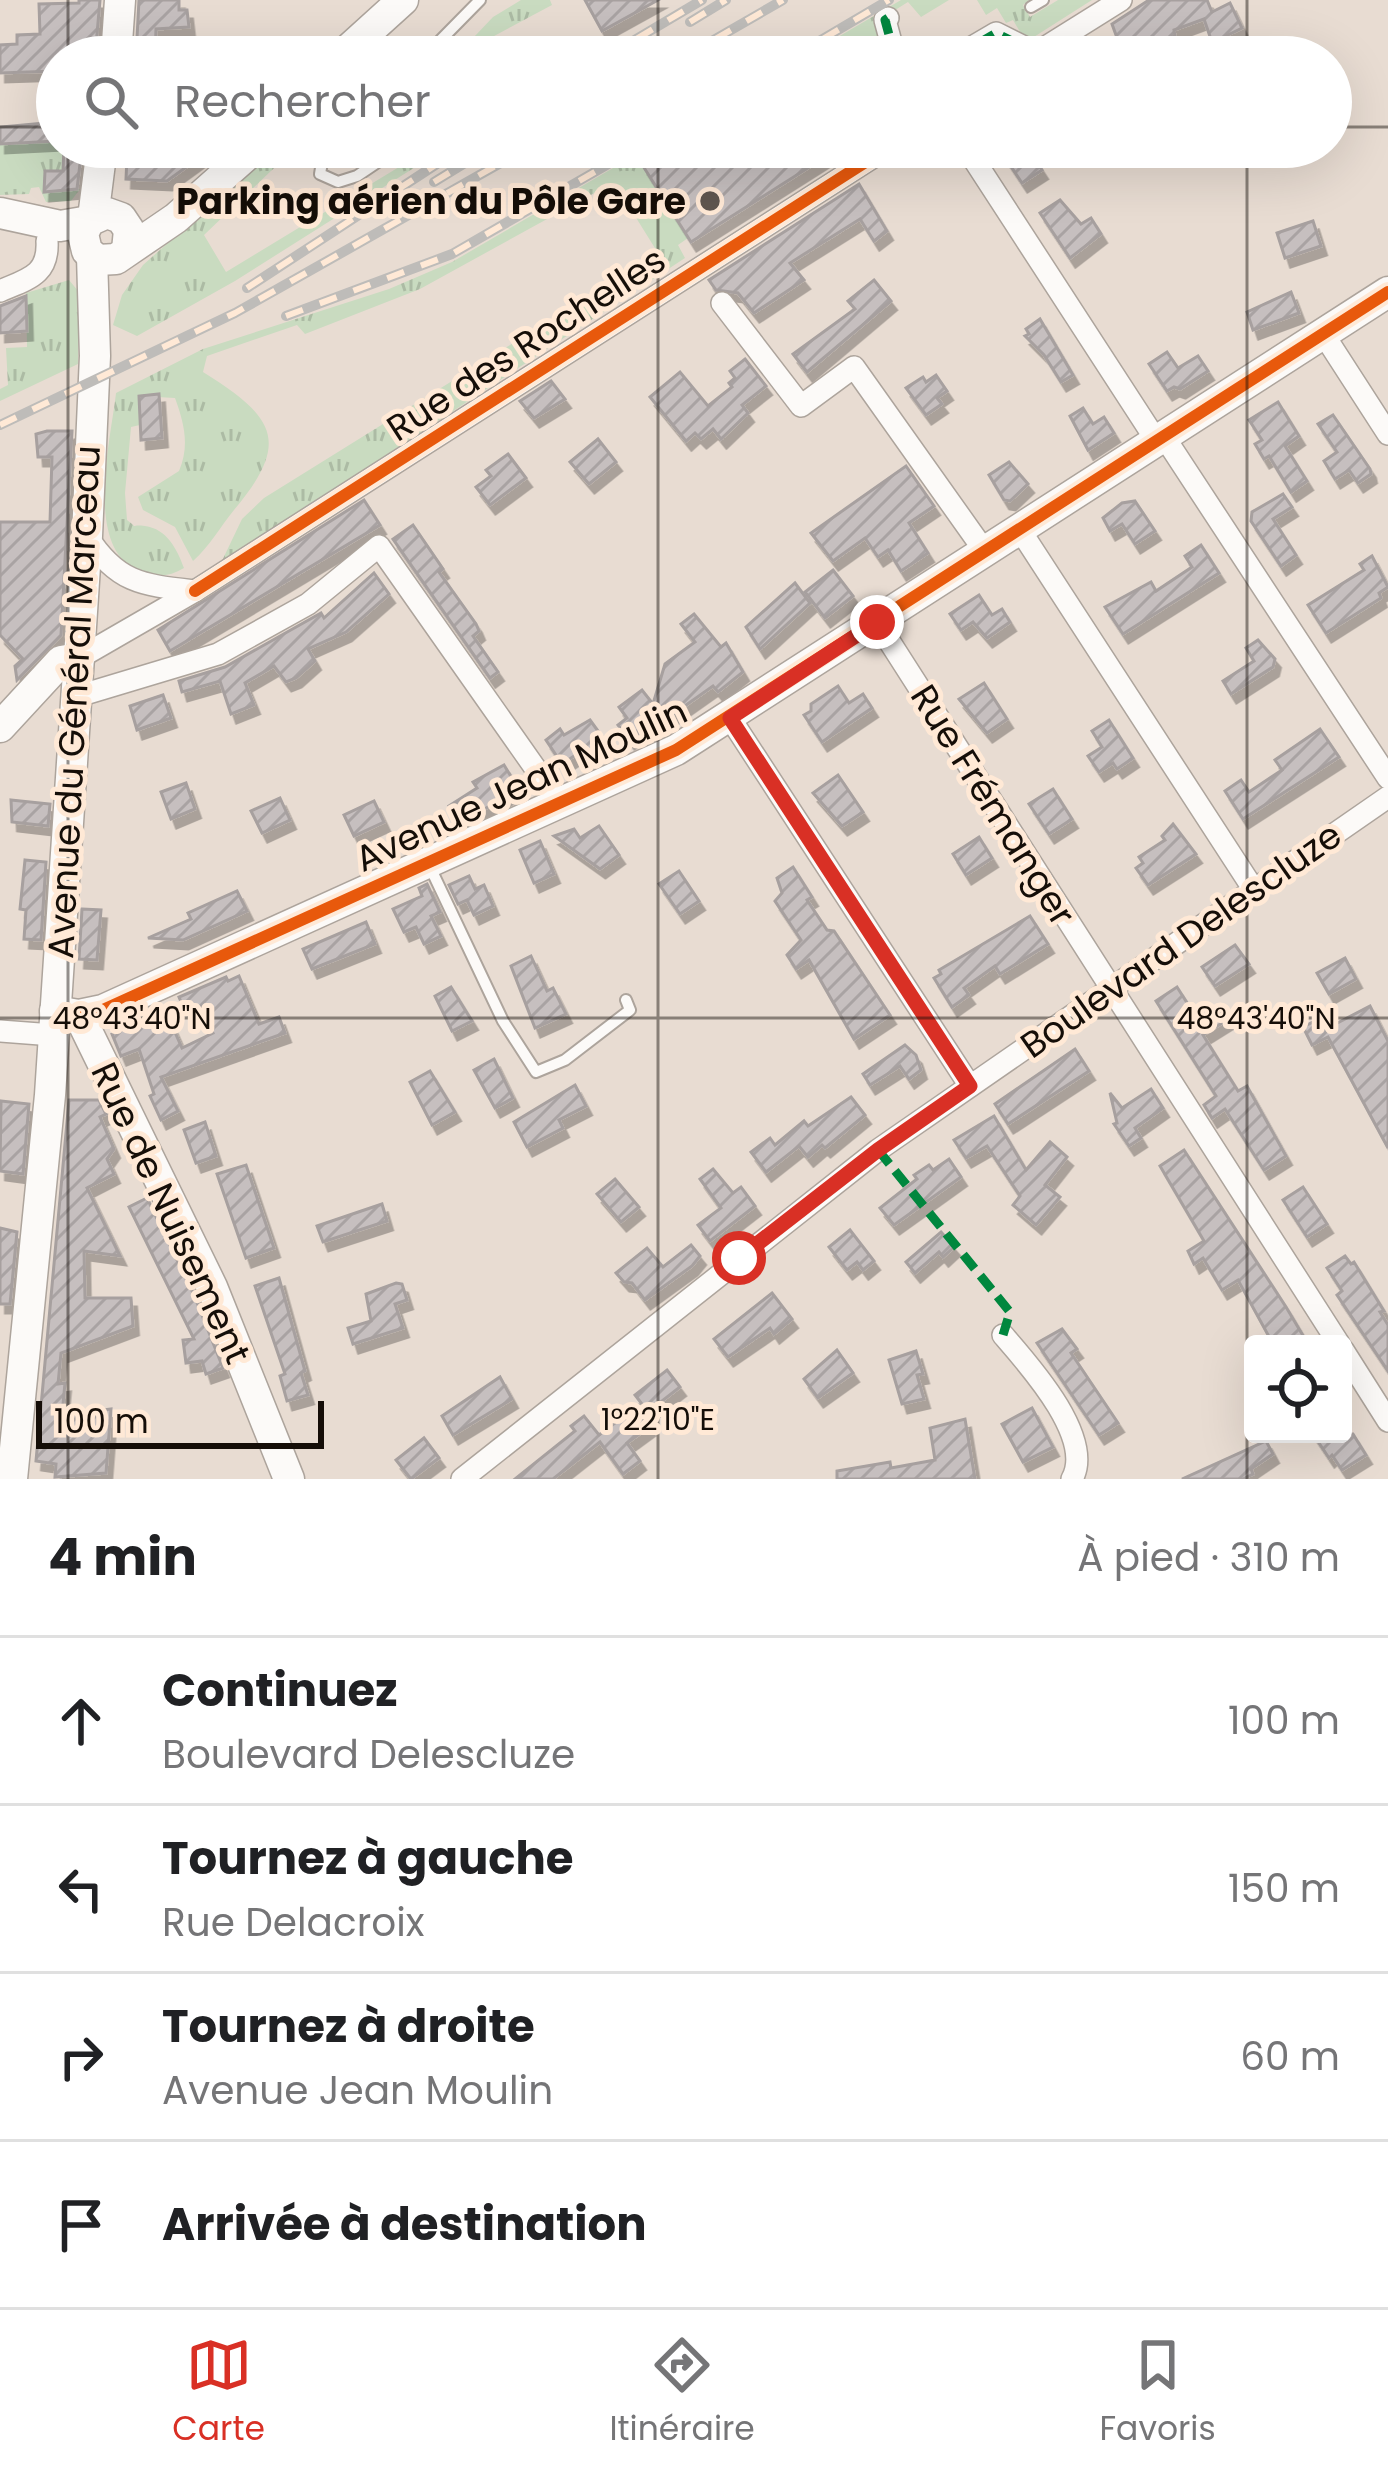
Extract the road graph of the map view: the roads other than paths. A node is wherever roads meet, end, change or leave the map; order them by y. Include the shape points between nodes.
1 (120, 0) edge
2 (403, 0) edge
3 (417, 0) edge
4 (480, 0) edge
5 (1121, 0) edge
6 (888, 19) dead end
7 (117, 36) edge
8 (363, 36) edge
9 (377, 36) edge
10 (445, 36) edge
11 (891, 36) edge
12 (1059, 36) edge
13 (107, 168) edge
14 (214, 168) edge
15 (232, 168) edge
16 (321, 168) edge
17 (369, 168) edge
18 (856, 168) edge
19 (981, 168) edge
20 (0, 213) edge
21 (0, 230) edge
22 (106, 237) junction
23 (47, 241) junction
24 (0, 291) edge
25 (1388, 292) edge
26 (722, 303) dead end
27 (1324, 334) junction
28 (1388, 434) edge
29 (1159, 437) junction
30 (1020, 530) junction
31 (87, 536) junction
32 (986, 553) junction
33 (195, 591) junction
34 (877, 622) junction
35 (79, 658) junction
36 (75, 697) junction
37 (730, 718) junction
38 (0, 727) edge
39 (1388, 778) edge
40 (1388, 796) edge
41 (559, 802) junction
42 (428, 862) junction
43 (1254, 890) junction
44 (1110, 988) junction
45 (626, 1000) dead end
46 (62, 1020) junction
47 (0, 1031) edge
48 (970, 1086) junction
49 (1003, 1335) dead end
50 (1333, 1335) edge
51 (1352, 1364) edge
52 (1388, 1420) edge
53 (12, 1479) edge
54 (289, 1479) edge
55 (462, 1479) edge
56 (1072, 1479) edge

1 - 7 street
2 - 8 street
3 - 9 street
4 - 10 lane
5 - 12 street
6 - 11 street
13 - 22 street, Avenue du Général Marceau
14 - 22 street via 166,209
15 - 22 street via 176,218
16 - 17 lane via 338,182
18 - 33 street, Rue des Rochelles
19 - 29 street
20 - 22 street
21 - 23 street
22 - 23 street
22 - 31 street, Avenue du Général Marceau
23 - 24 street via 40,274
25 - 27 street, Avenue Jean Moulin
26 - 32 street via 801,406 854,367
27 - 28 street
27 - 29 street, Avenue Jean Moulin
29 - 30 street, Avenue Jean Moulin
29 - 39 street
30 - 32 street, Avenue Jean Moulin
30 - 43 street
31 - 33 street via 121,575
31 - 35 street, Avenue du Général Marceau
32 - 34 street, Avenue Jean Moulin
33 - 35 street, Rue des Rochelles
34 - 37 street, Avenue Jean Moulin
34 - 44 street, Rue Frémanger
35 - 36 street, Avenue du Général Marceau
35 - 38 street via 61,661
36 - 41 street via 218,654 308,604 379,546
36 - 46 street, Avenue du Général Marceau
37 - 41 street, Avenue Jean Moulin
37 - 48 street
40 - 43 street, Boulevard Delescluze
41 - 42 street, Avenue Jean Moulin
42 - 45 lane via 503,1021 536,1072 630,1010
42 - 46 street, Avenue Jean Moulin via 103,1010
43 - 44 street, Boulevard Delescluze
44 - 48 street, Boulevard Delescluze
44 - 50 street, Rue Frémanger
46 - 47 street
46 - 53 street, Avenue du Général Marceau
46 - 54 street, Rue de Nuisement via 212,1287
48 - 55 street, Boulevard Delescluze
49 - 56 street via 1070,1429 1077,1449
51 - 52 street, Rue Frémanger

